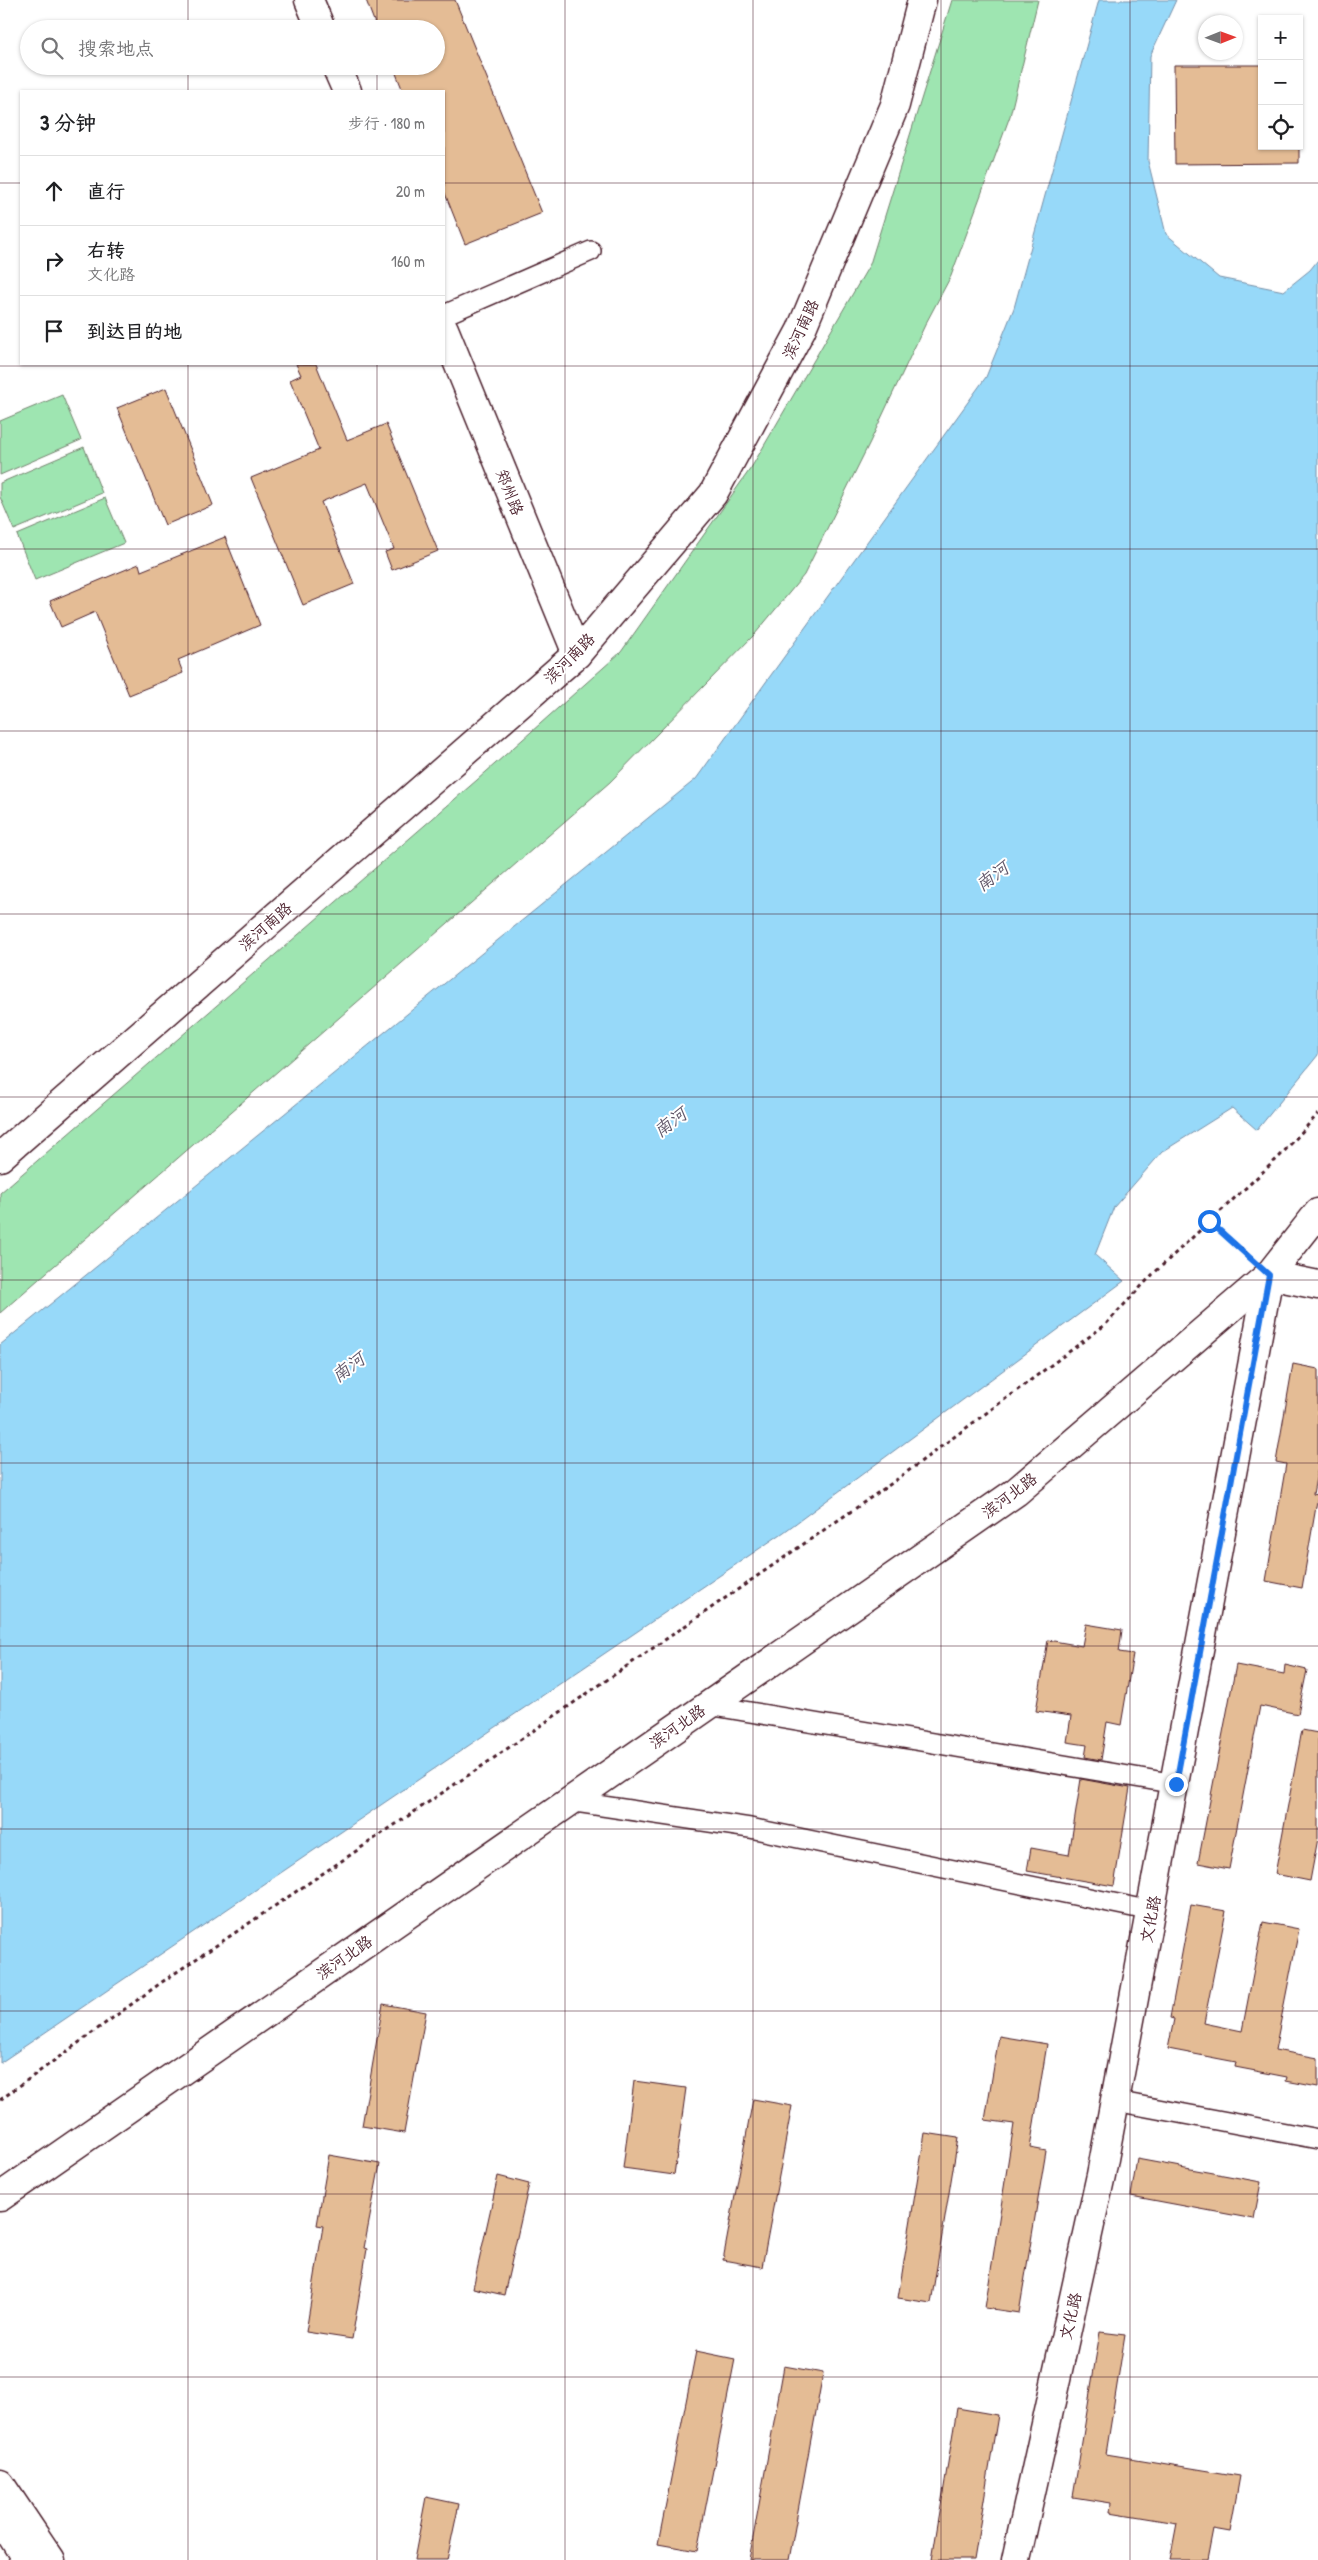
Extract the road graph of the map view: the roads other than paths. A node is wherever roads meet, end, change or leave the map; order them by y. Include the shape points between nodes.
1 (309, 0) edge
2 (922, 0) edge
3 (317, 20) edge
4 (340, 75) edge
5 (347, 90) edge
6 (591, 251) dead end
7 (445, 315) edge
8 (445, 331) edge
9 (577, 654) junction
10 (0, 1157) edge
11 (1318, 1213) edge
12 (1269, 1275) junction
13 (1318, 1285) edge
14 (708, 1705) junction
15 (1176, 1784) junction
16 (569, 1801) junction
17 (1152, 1911) junction
18 (1116, 2101) junction
19 (1318, 2139) edge
20 (0, 2197) edge
21 (4, 2502) edge
22 (27, 2560) edge
23 (51, 2560) edge
24 (1016, 2560) edge

1 - 3 street
2 - 9 street, 滨河南路 via 895,106 802,330 713,494
4 - 5 street
6 - 7 street
8 - 9 street, 郑州路
9 - 10 street, 滨河南路
11 - 12 street, 滨河北路
12 - 13 street
12 - 14 street, 滨河北路 via 1016,1492
12 - 15 street, 文化路
14 - 15 street
14 - 16 street, 滨河北路
15 - 17 street, 文化路
16 - 17 street via 750,1828
16 - 20 street, 滨河北路
17 - 18 street, 文化路
18 - 19 street
18 - 24 street, 文化路
21 - 22 street
21 - 23 street

